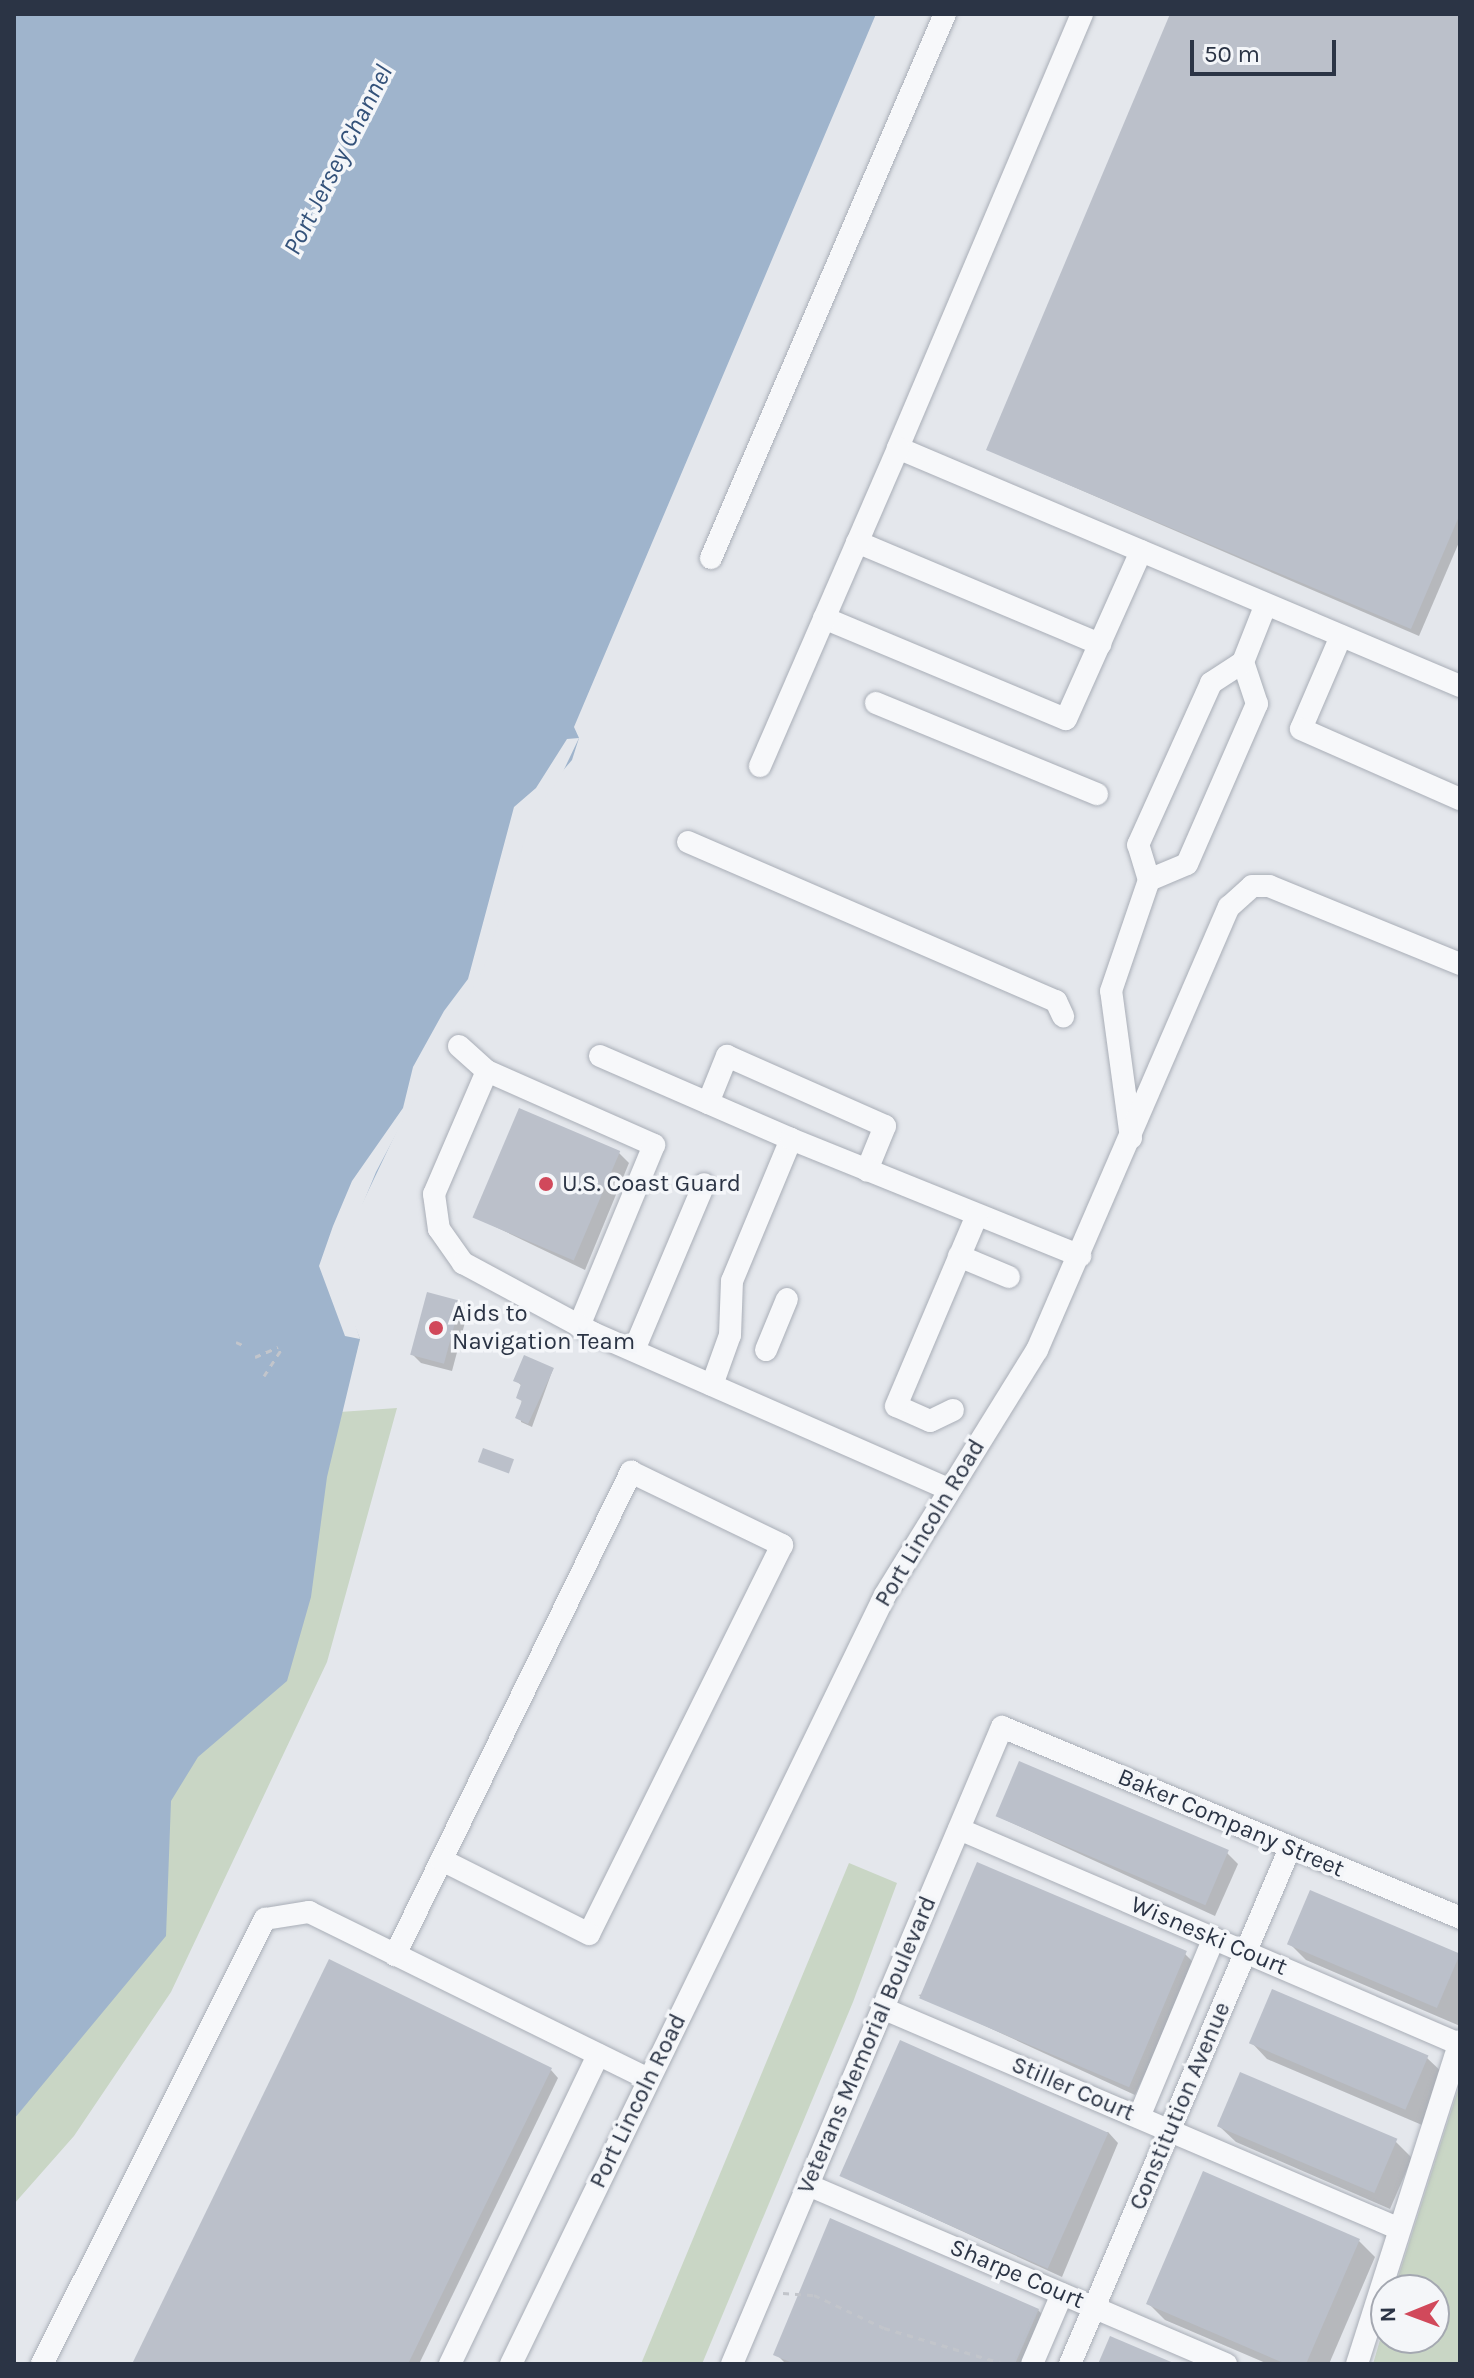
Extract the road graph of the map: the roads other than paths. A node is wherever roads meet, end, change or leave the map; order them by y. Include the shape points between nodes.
1 (945, 14) edge
2 (1082, 14) edge
3 (898, 448) junction
4 (857, 542) junction
5 (1141, 551) junction
6 (711, 558) dead end
7 (1266, 604) junction
8 (824, 618) junction
9 (1341, 636) junction
10 (1100, 644) junction
11 (1243, 662) junction
12 (1460, 686) edge
13 (876, 703) dead end
14 (760, 766) dead end
15 (1097, 794) dead end
16 (1460, 799) edge
17 (688, 842) dead end
18 (1149, 880) junction
19 (1460, 964) edge
20 (1063, 1016) dead end
21 (459, 1046) dead end
22 (600, 1056) dead end
23 (487, 1071) junction
24 (708, 1103) junction
25 (791, 1139) junction
26 (1132, 1140) junction
27 (867, 1170) junction
28 (704, 1184) dead end
29 (977, 1215) junction
30 (959, 1256) junction
31 (1080, 1256) junction
32 (1009, 1277) dead end
33 (787, 1299) dead end
34 (586, 1329) junction
35 (634, 1350) junction
36 (766, 1350) dead end
37 (712, 1385) junction
38 (953, 1410) dead end
39 (948, 1489) junction
40 (1002, 1727) joint
41 (959, 1829) junction
42 (1290, 1848) junction
43 (442, 1860) junction
44 (1460, 1918) edge
45 (1214, 1938) junction
46 (1246, 1952) junction
47 (395, 1955) junction
48 (882, 2008) junction
49 (1460, 2042) edge
50 (598, 2055) junction
51 (649, 2079) junction
52 (1139, 2117) junction
53 (1169, 2131) junction
54 (808, 2185) junction
55 (1395, 2227) junction
56 (1062, 2294) junction
57 (1094, 2307) junction
58 (42, 2364) edge
59 (450, 2364) edge
60 (511, 2364) edge
61 (733, 2364) edge
62 (1032, 2364) edge
63 (1070, 2364) edge
64 (1226, 2364) edge
65 (1357, 2364) edge

1 - 6 street
2 - 3 street
3 - 4 street
3 - 5 street
4 - 8 street
4 - 10 street
5 - 7 street
5 - 10 street
7 - 9 street
7 - 11 street
8 - 10 street via 1066,719
8 - 14 street
9 - 12 street
9 - 16 street via 1301,729
11 - 18 street via 1211,683 1138,845
11 - 18 street via 1257,704 1187,864
13 - 15 street
17 - 20 street via 1056,1001
18 - 26 street via 1111,991
19 - 26 street, Port Lincoln Road via 1284,891 1252,886 1229,907
21 - 23 street
22 - 24 street
23 - 34 street via 434,1194 439,1229 463,1263
23 - 34 street via 654,1145
24 - 25 street
24 - 27 street via 727,1056 885,1126
25 - 27 street
25 - 37 street via 732,1281 730,1335
26 - 31 street, Port Lincoln Road
27 - 29 street
28 - 35 street
29 - 30 street
29 - 31 street
30 - 32 street
30 - 38 street via 896,1406 930,1421
31 - 39 street, Port Lincoln Road via 1037,1350
33 - 36 street
34 - 35 street
35 - 37 street
37 - 39 street
39 - 51 street, Port Lincoln Road via 885,1595
40 - 41 street, Veterans Memorial Boulevard
40 - 42 street, Baker Company Street
41 - 45 street, Wisneski Court
41 - 48 street, Veterans Memorial Boulevard
42 - 44 street, Baker Company Street
42 - 46 street, Constitution Avenue
43 - 43 street via 631,1472 782,1545 589,1934
43 - 47 street
45 - 46 street, Wisneski Court
45 - 52 street
46 - 49 street, Wisneski Court
46 - 53 street, Constitution Avenue
47 - 50 street
47 - 58 street via 309,1912 265,1919
48 - 52 street, Stiller Court
48 - 54 street, Veterans Memorial Boulevard
49 - 55 street
50 - 51 street
50 - 59 street
51 - 60 street, Port Lincoln Road
52 - 53 street, Stiller Court
53 - 55 street, Stiller Court
53 - 57 street, Constitution Avenue
54 - 56 street, Sharpe Court
54 - 61 street, Veterans Memorial Boulevard
55 - 65 street
56 - 57 street, Sharpe Court
56 - 62 street
57 - 63 street, Constitution Avenue
57 - 64 street, Sharpe Court

